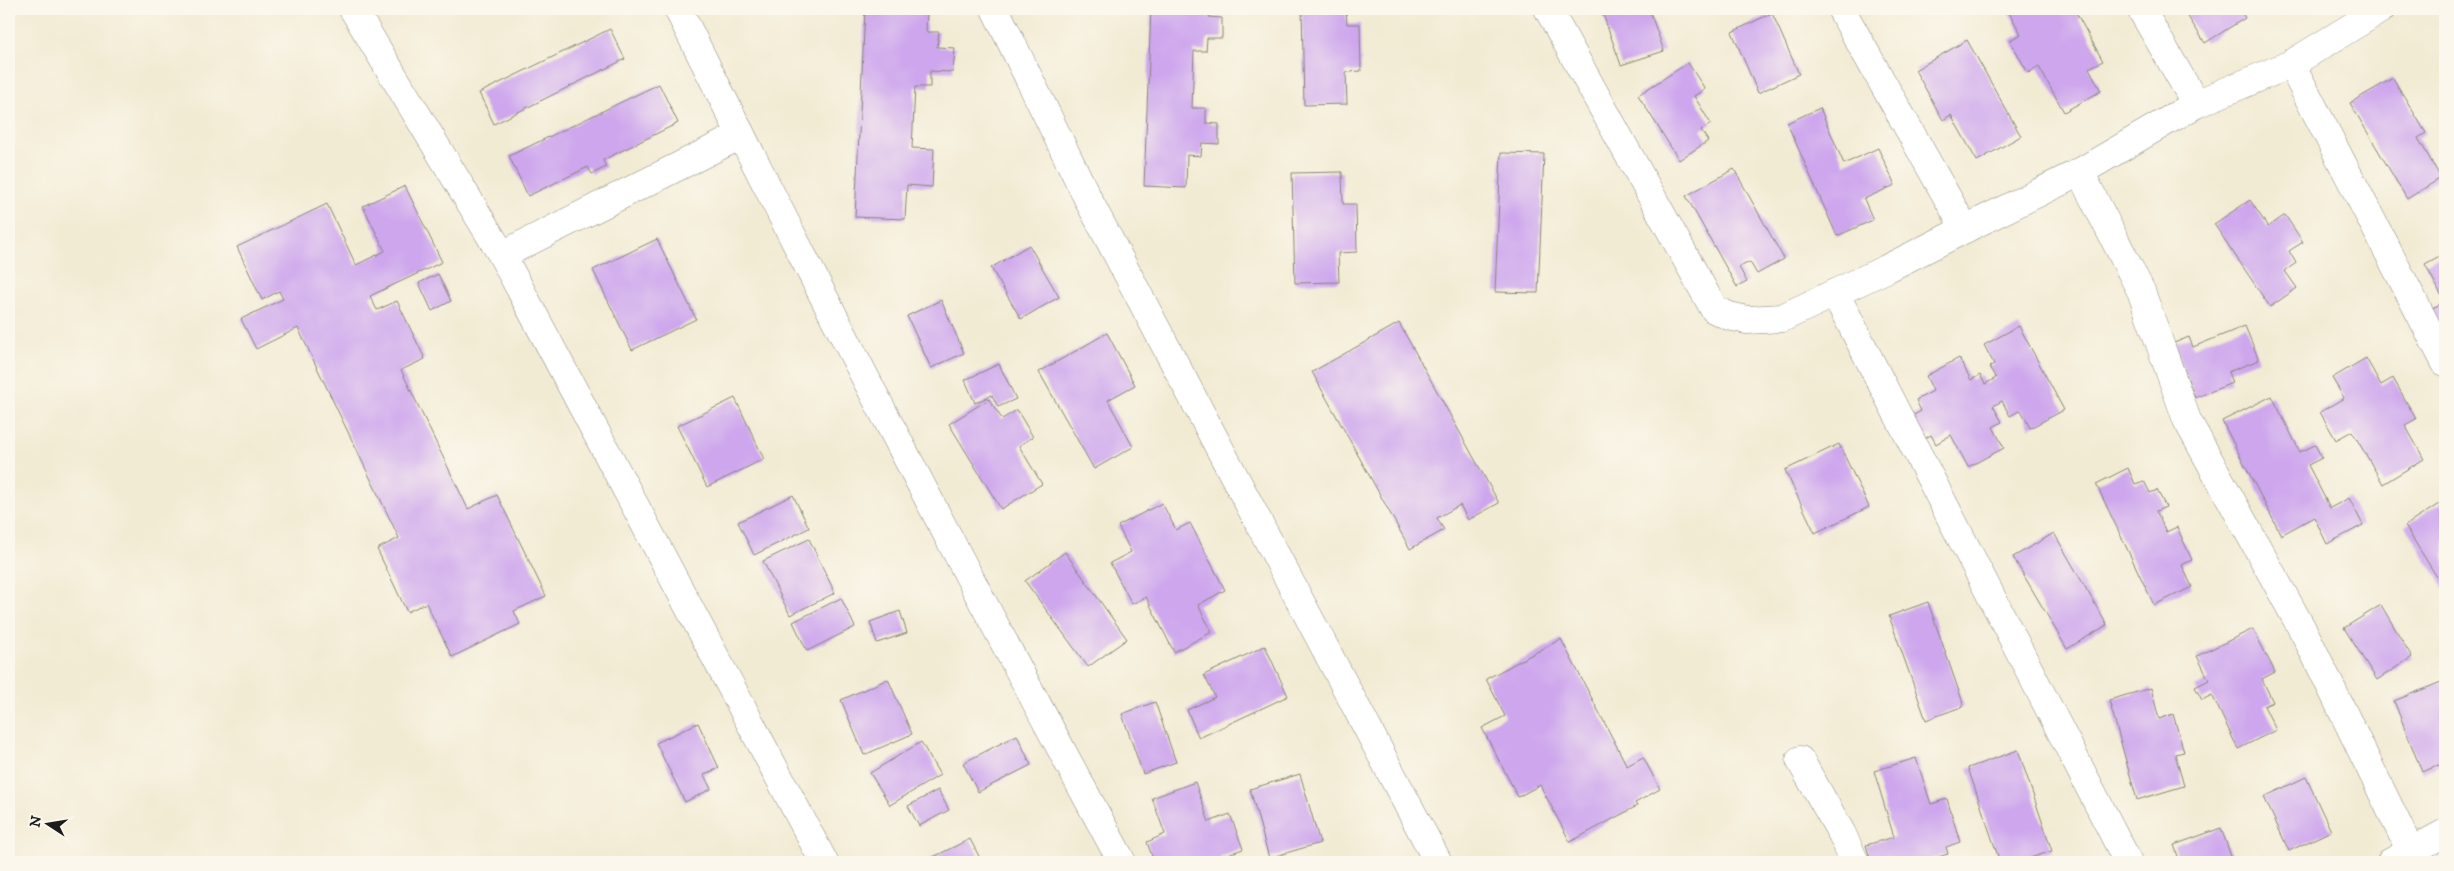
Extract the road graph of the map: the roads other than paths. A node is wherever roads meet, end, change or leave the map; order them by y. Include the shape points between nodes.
1 (353, 9) edge
2 (678, 9) edge
3 (995, 9) edge
4 (1548, 9) edge
5 (1842, 9) edge
6 (2141, 9) edge
7 (2382, 9) edge
8 (2290, 64) junction
9 (2196, 104) junction
10 (741, 134) junction
11 (2080, 172) junction
12 (1964, 229) junction
13 (502, 255) junction
14 (1835, 293) junction
15 (2445, 362) edge
16 (1800, 760) dead end
17 (2445, 833) edge
18 (2401, 857) edge
19 (824, 862) edge
20 (1122, 862) edge
21 (1438, 862) edge
22 (1855, 862) edge
23 (2128, 862) edge

1 - 13 street
2 - 10 street
3 - 21 street via 1091,205
4 - 14 street via 1714,309 1746,320 1782,318
5 - 12 street
6 - 9 street
7 - 8 street
8 - 9 street
8 - 15 street
9 - 11 street
10 - 13 street
10 - 20 street via 988,616
11 - 12 street
11 - 18 street via 2141,290 2187,420 2306,636
12 - 14 street
13 - 19 street
14 - 23 street
16 - 22 street
17 - 18 street

